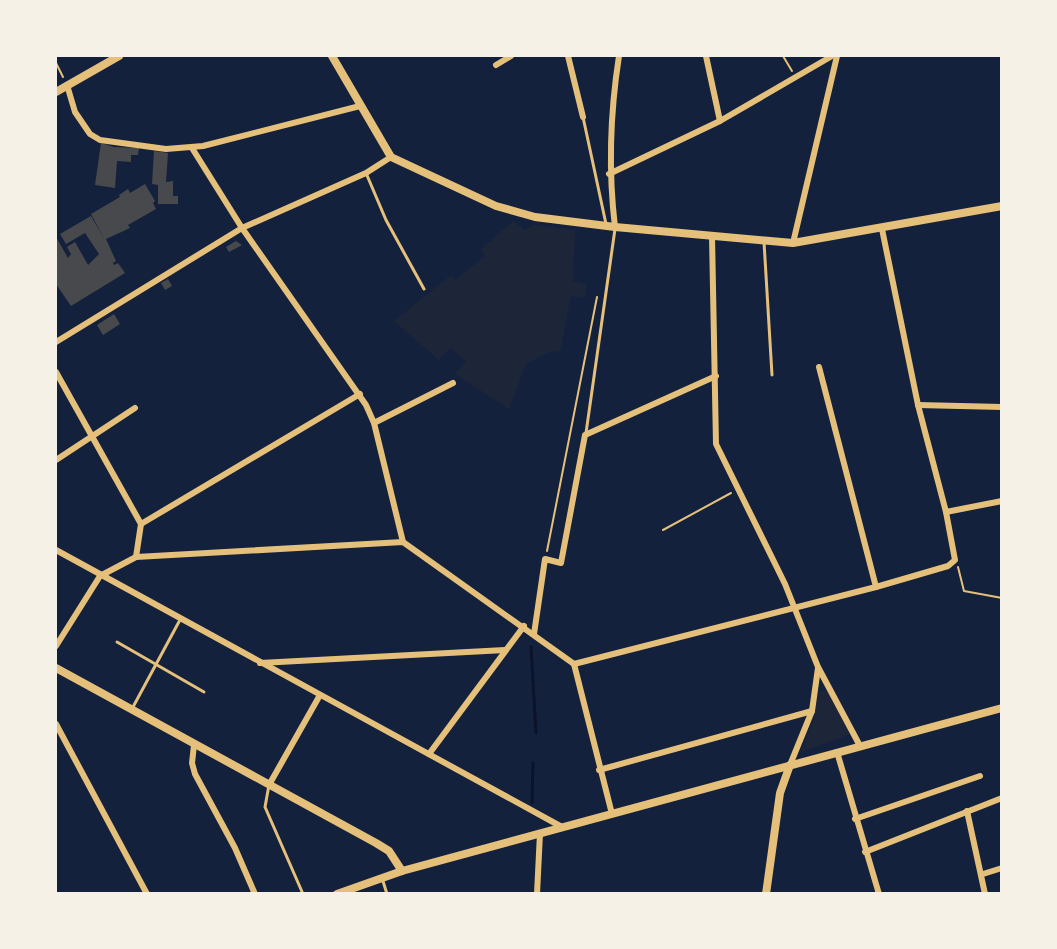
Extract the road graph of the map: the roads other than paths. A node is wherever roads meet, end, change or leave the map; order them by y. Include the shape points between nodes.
1 (119, 56) edge
2 (332, 56) edge
3 (511, 56) edge
4 (568, 56) edge
5 (619, 56) edge
6 (706, 56) edge
7 (834, 56) edge
8 (496, 65) dead end
9 (67, 85) junction
10 (56, 92) edge
11 (360, 106) junction
12 (583, 117) joint
13 (720, 121) junction
14 (192, 148) junction
15 (391, 158) junction
16 (366, 173) junction
17 (609, 174) junction
18 (1002, 206) edge
19 (611, 227) junction
20 (242, 228) junction
21 (882, 229) junction
22 (712, 236) junction
23 (764, 241) junction
24 (793, 243) junction
25 (424, 289) dead end
26 (56, 342) edge
27 (819, 368) dead end
28 (56, 372) edge
29 (772, 375) dead end
30 (716, 376) junction
31 (453, 383) dead end
32 (360, 394) junction
33 (918, 405) junction
34 (1002, 407) edge
35 (135, 408) dead end
36 (374, 423) junction
37 (92, 435) junction
38 (585, 435) junction
39 (56, 459) edge
40 (1002, 501) edge
41 (946, 512) junction
42 (141, 524) junction
43 (403, 542) junction
44 (56, 550) edge
45 (136, 557) junction
46 (100, 576) junction
47 (876, 587) junction
48 (795, 607) junction
49 (182, 618) junction
50 (524, 626) junction
51 (534, 634) junction
52 (117, 642) dead end
53 (56, 646) edge
54 (506, 650) junction
55 (259, 663) junction
56 (574, 664) junction
57 (157, 666) junction
58 (818, 667) junction
59 (56, 668) edge
60 (832, 690) junction
61 (204, 692) dead end
62 (815, 693) junction
63 (320, 695) junction
64 (1002, 708) edge
65 (132, 709) junction
66 (812, 711) junction
67 (56, 724) edge
68 (194, 745) junction
69 (861, 746) junction
70 (837, 752) junction
71 (429, 754) junction
72 (790, 765) junction
73 (599, 770) junction
74 (980, 776) dead end
75 (268, 785) junction
76 (1002, 798) edge
77 (967, 811) junction
78 (612, 814) junction
79 (855, 819) junction
80 (562, 827) junction
81 (540, 833) junction
82 (865, 852) junction
83 (1002, 868) edge
84 (402, 871) junction
85 (983, 874) junction
86 (382, 878) junction
87 (147, 894) edge
88 (255, 894) edge
89 (303, 894) edge
90 (338, 894) edge
91 (387, 894) edge
92 (537, 894) edge
93 (766, 894) edge
94 (879, 894) edge
95 (985, 894) edge

1 - 9 street
2 - 11 street
3 - 8 street
4 - 12 street
5 - 17 street
6 - 13 street
7 - 13 street
7 - 24 street
9 - 10 street
9 - 14 street via 82,125 100,140 156,148
11 - 14 street
11 - 15 street
12 - 19 lane
13 - 17 street
14 - 20 street
15 - 16 street
15 - 19 street via 517,213
16 - 20 street
16 - 25 lane via 386,220
17 - 19 street
18 - 21 street
19 - 22 street
19 - 38 lane
20 - 26 street
20 - 32 street
21 - 24 street
21 - 33 street
22 - 23 street
22 - 30 street
23 - 24 street
23 - 29 lane
27 - 47 street
28 - 37 street
30 - 38 street
30 - 48 street via 716,444
31 - 36 street
32 - 36 street
32 - 42 street
33 - 34 street
33 - 41 street
35 - 37 street
36 - 43 street
37 - 39 street
37 - 42 street
38 - 51 street via 561,563 545,559
40 - 41 street
41 - 47 street via 955,556 948,566
42 - 45 street
43 - 45 street
43 - 50 street
44 - 46 street
45 - 46 street
46 - 49 street
46 - 53 street
47 - 48 street
48 - 56 street
48 - 58 street
49 - 55 street
49 - 57 lane
50 - 51 street
50 - 54 street
51 - 56 street
52 - 57 lane
54 - 55 street
54 - 71 street
55 - 63 street
56 - 73 street
57 - 61 lane
57 - 65 lane
58 - 60 street
58 - 62 street
59 - 65 street
60 - 62 street via 823,686
60 - 69 street
62 - 66 street
63 - 71 street
63 - 75 street
64 - 69 street
65 - 68 street
66 - 72 street
66 - 73 street
67 - 87 street
68 - 75 street
68 - 88 street via 195,774
69 - 70 street
70 - 72 street
70 - 79 street
71 - 80 street
72 - 78 street
72 - 93 street via 780,793
73 - 78 street
74 - 79 street
75 - 84 street via 389,851
75 - 89 lane via 265,807
76 - 77 street
77 - 82 street
77 - 85 street
78 - 80 street
79 - 82 street
80 - 81 street
81 - 84 street
81 - 92 street
82 - 94 street
83 - 85 street
84 - 86 street
85 - 95 street
86 - 90 street
86 - 91 lane

